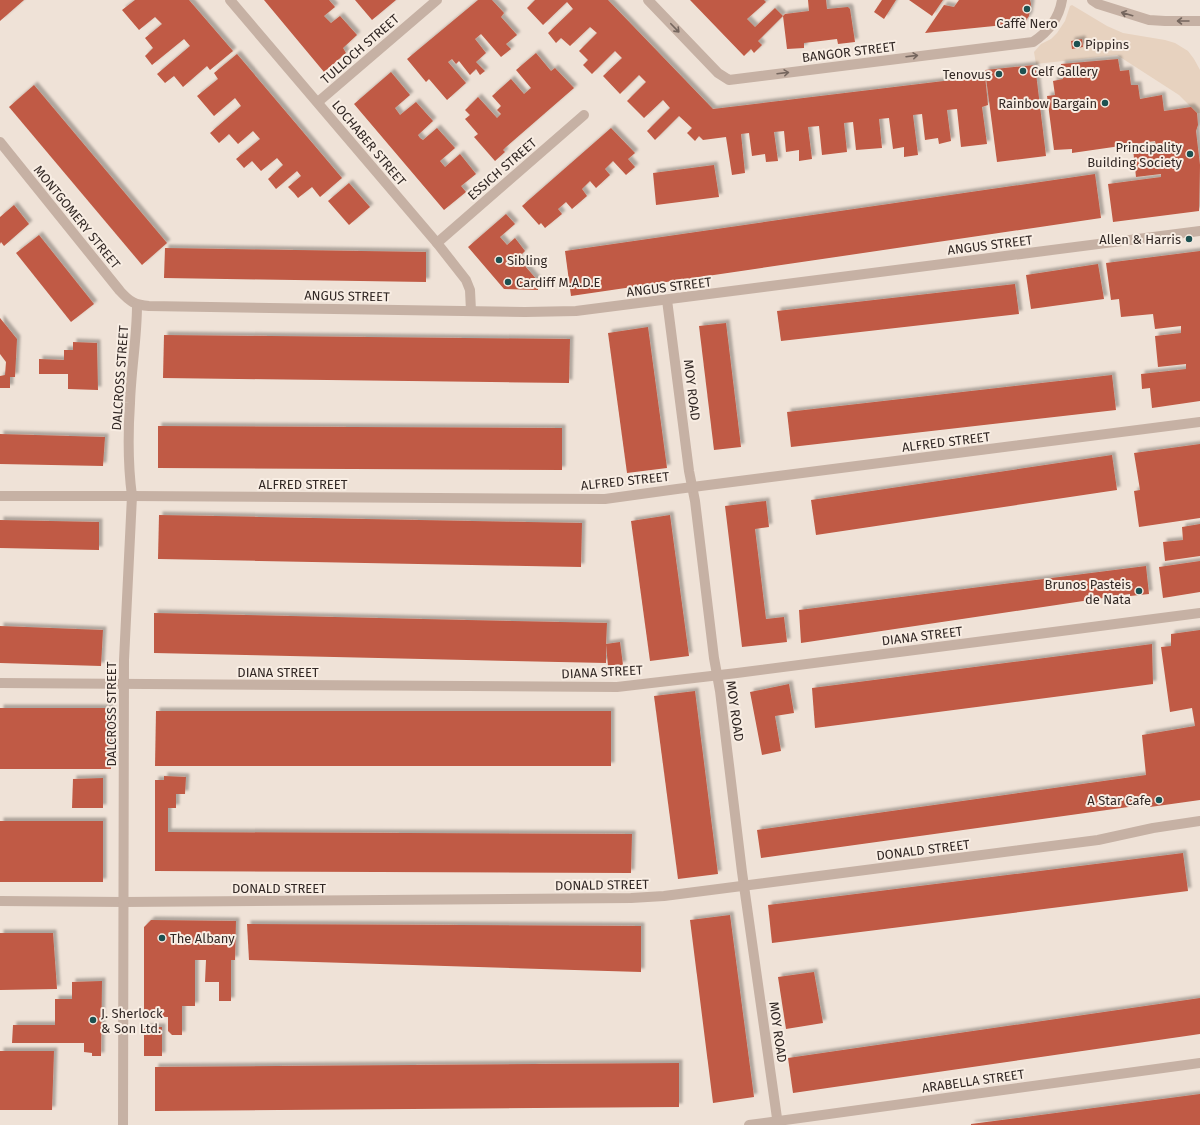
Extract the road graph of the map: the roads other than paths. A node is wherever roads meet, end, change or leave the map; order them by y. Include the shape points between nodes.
1 (230, 0) edge
2 (437, 0) edge
3 (648, 0) edge
4 (1062, 0) edge
5 (1092, 0) edge
6 (1200, 21) edge
7 (318, 102) junction
8 (584, 115) dead end
9 (0, 142) edge
10 (1200, 231) edge
11 (437, 242) junction
12 (668, 300) junction
13 (137, 305) junction
14 (471, 311) junction
15 (1200, 422) edge
16 (692, 487) junction
17 (0, 496) edge
18 (132, 496) junction
19 (1200, 613) edge
20 (717, 674) junction
21 (0, 683) edge
22 (124, 684) junction
23 (1200, 821) edge
24 (744, 885) junction
25 (0, 901) edge
26 (124, 902) junction
27 (1200, 1063) edge
28 (777, 1123) edge
29 (123, 1125) edge
30 (749, 1125) edge

1 - 7 street, LOCHABER STREET
2 - 7 street, TULLOCH STREET
3 -> 4 street, BANGOR STREET via 718,73 728,80 1032,42 1043,36 1050,28 1061,8
6 -> 5 street via 1149,20
7 - 11 street, LOCHABER STREET
8 - 11 street, ESSICH STREET
9 - 13 street, MONTGOMERY STREET via 120,292
10 - 12 street, ANGUS STREET
11 - 14 street, LOCHABER STREET via 466,280 470,290
12 - 14 street, ANGUS STREET via 576,311
12 - 16 street, MOY ROAD
13 - 14 street, ANGUS STREET
13 - 18 street, DALCROSS STREET via 130,403
15 - 16 street, ALFRED STREET
16 - 18 street, ALFRED STREET via 589,500
16 - 20 street, MOY ROAD
17 - 18 street, ALFRED STREET
18 - 22 street, DALCROSS STREET
19 - 20 street, DIANA STREET
20 - 22 street, DIANA STREET via 592,688
20 - 24 street, MOY ROAD
21 - 22 street, DIANA STREET
22 - 26 street, DALCROSS STREET
23 - 24 street, DONALD STREET via 1098,840
24 - 26 street, DONALD STREET via 719,890 631,898
24 - 28 street, MOY ROAD
25 - 26 street, DONALD STREET
26 - 29 street, DALCROSS STREET
27 - 28 street, ARABELLA STREET
28 - 30 street, ARABELLA STREET

